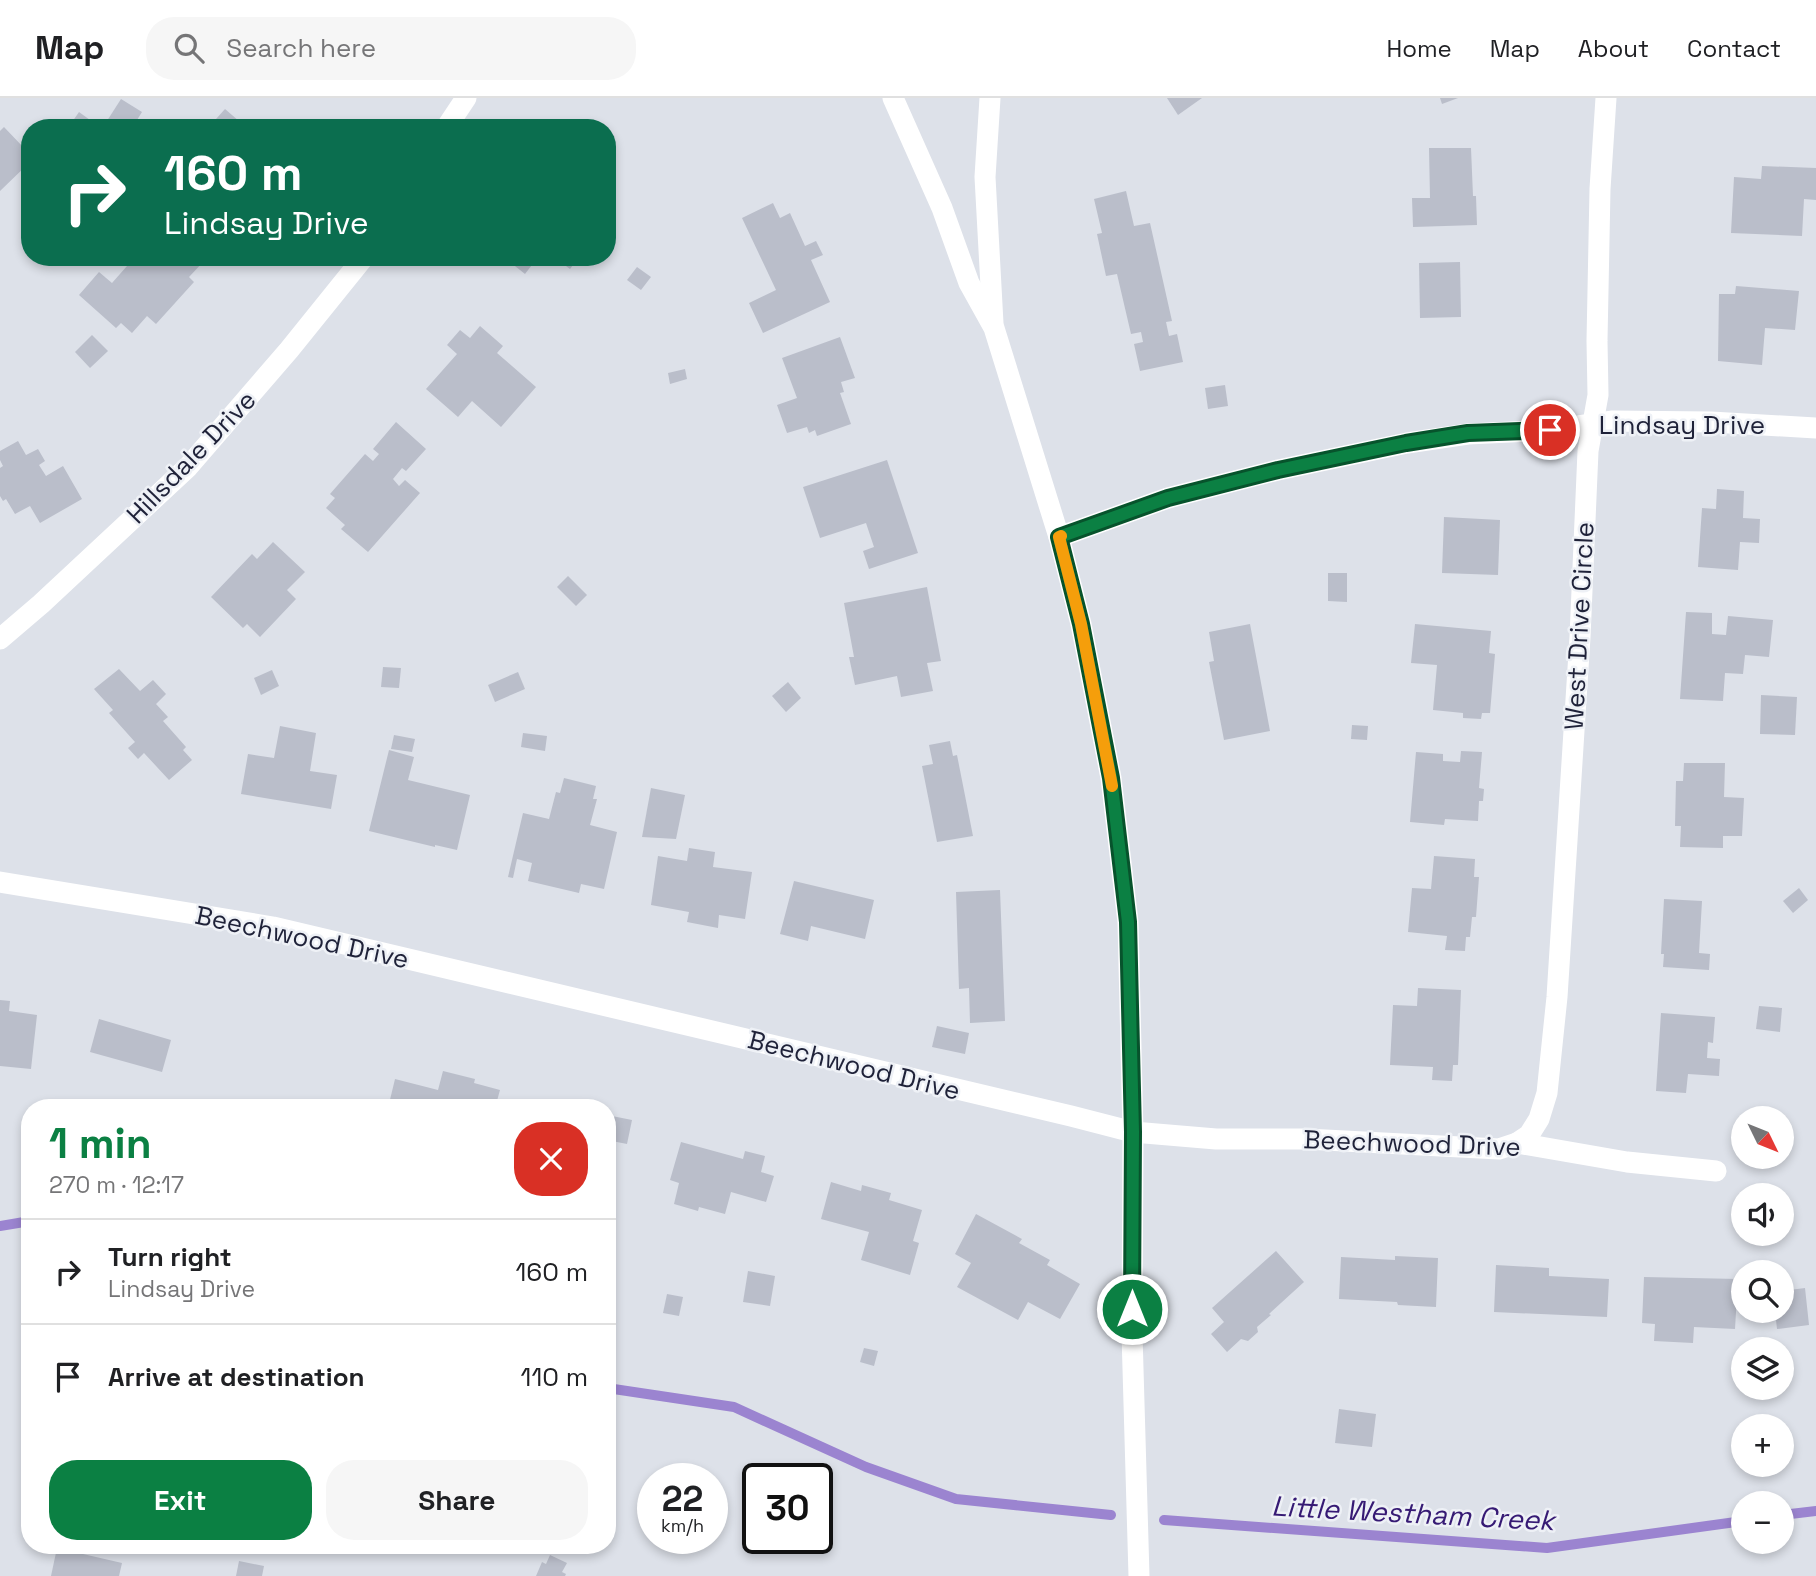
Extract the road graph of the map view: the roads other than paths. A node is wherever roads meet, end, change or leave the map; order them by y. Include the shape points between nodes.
1 (466, 98) edge
2 (893, 98) edge
3 (989, 98) edge
4 (1606, 98) edge
5 (452, 119) edge
6 (356, 266) edge
7 (994, 328) junction
8 (1593, 424) junction
9 (1816, 428) edge
10 (1059, 537) junction
11 (0, 639) edge
12 (0, 882) edge
13 (1133, 1132) junction
14 (1517, 1143) junction
15 (1716, 1171) dead end
16 (1139, 1576) edge

1 - 5 street
2 - 7 street via 942,208 969,283
3 - 7 street via 985,177
4 - 8 street, West Drive Circle via 1598,395
6 - 11 street, Hillsdale Drive via 188,467
7 - 10 street
8 - 9 street, Lindsay Drive via 1711,422
8 - 10 street, Lindsay Drive via 1468,433 1278,470 1168,498
8 - 14 street, West Drive Circle via 1550,1066 1539,1119
10 - 13 street via 1111,778 1128,922
12 - 13 street, Beechwood Drive via 273,927
13 - 14 street, Beechwood Drive via 1499,1149
13 - 16 street via 1132,1334
14 - 15 street, Beechwood Drive

